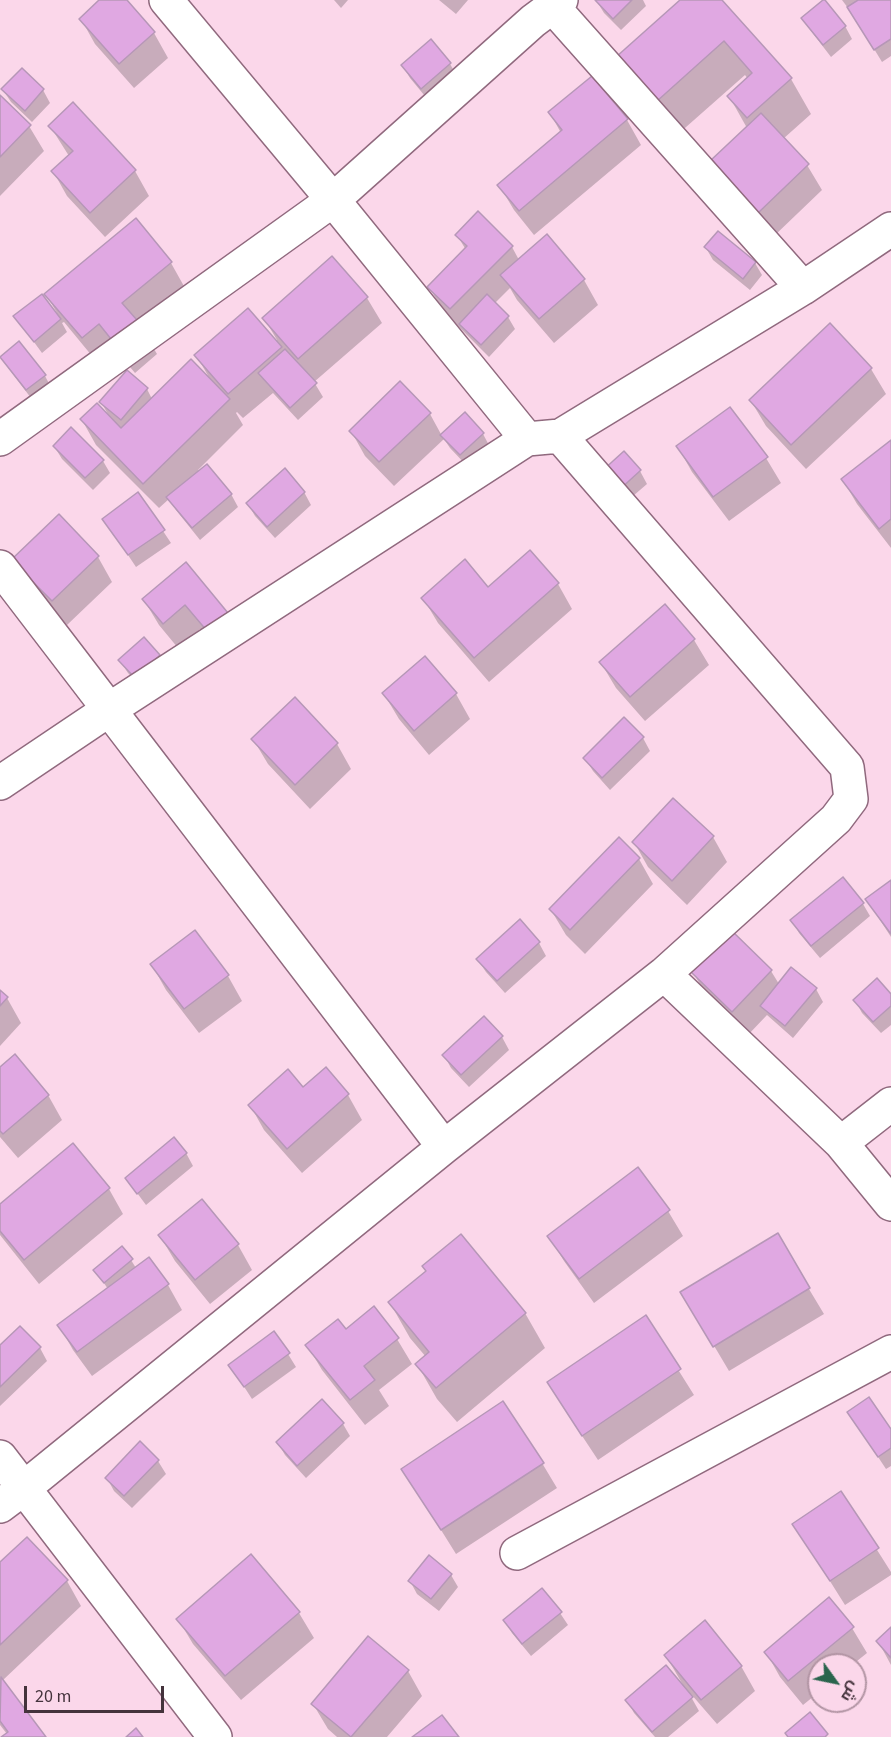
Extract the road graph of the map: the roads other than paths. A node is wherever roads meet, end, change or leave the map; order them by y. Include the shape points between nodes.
1 (166, 0) edge
2 (558, 2) edge
3 (333, 200) junction
4 (891, 229) edge
5 (803, 288) junction
6 (560, 436) junction
7 (0, 439) edge
8 (527, 439) junction
9 (0, 567) edge
10 (110, 710) junction
11 (0, 783) edge
12 (664, 974) junction
13 (891, 1104) edge
14 (841, 1143) junction
15 (444, 1147) junction
16 (891, 1204) edge
17 (891, 1352) edge
18 (0, 1457) edge
19 (12, 1497) edge
20 (517, 1553) dead end
21 (215, 1737) edge

1 - 3 street
2 - 3 street
2 - 5 street
3 - 7 street
3 - 8 street
4 - 5 street
5 - 6 street
6 - 8 street
6 - 12 street via 847,767 851,799 836,819
8 - 10 street
9 - 10 street
10 - 11 street
10 - 15 street
12 - 14 street
12 - 15 street
13 - 14 street
14 - 16 street
15 - 19 street
17 - 20 street
18 - 19 street
19 - 21 street

